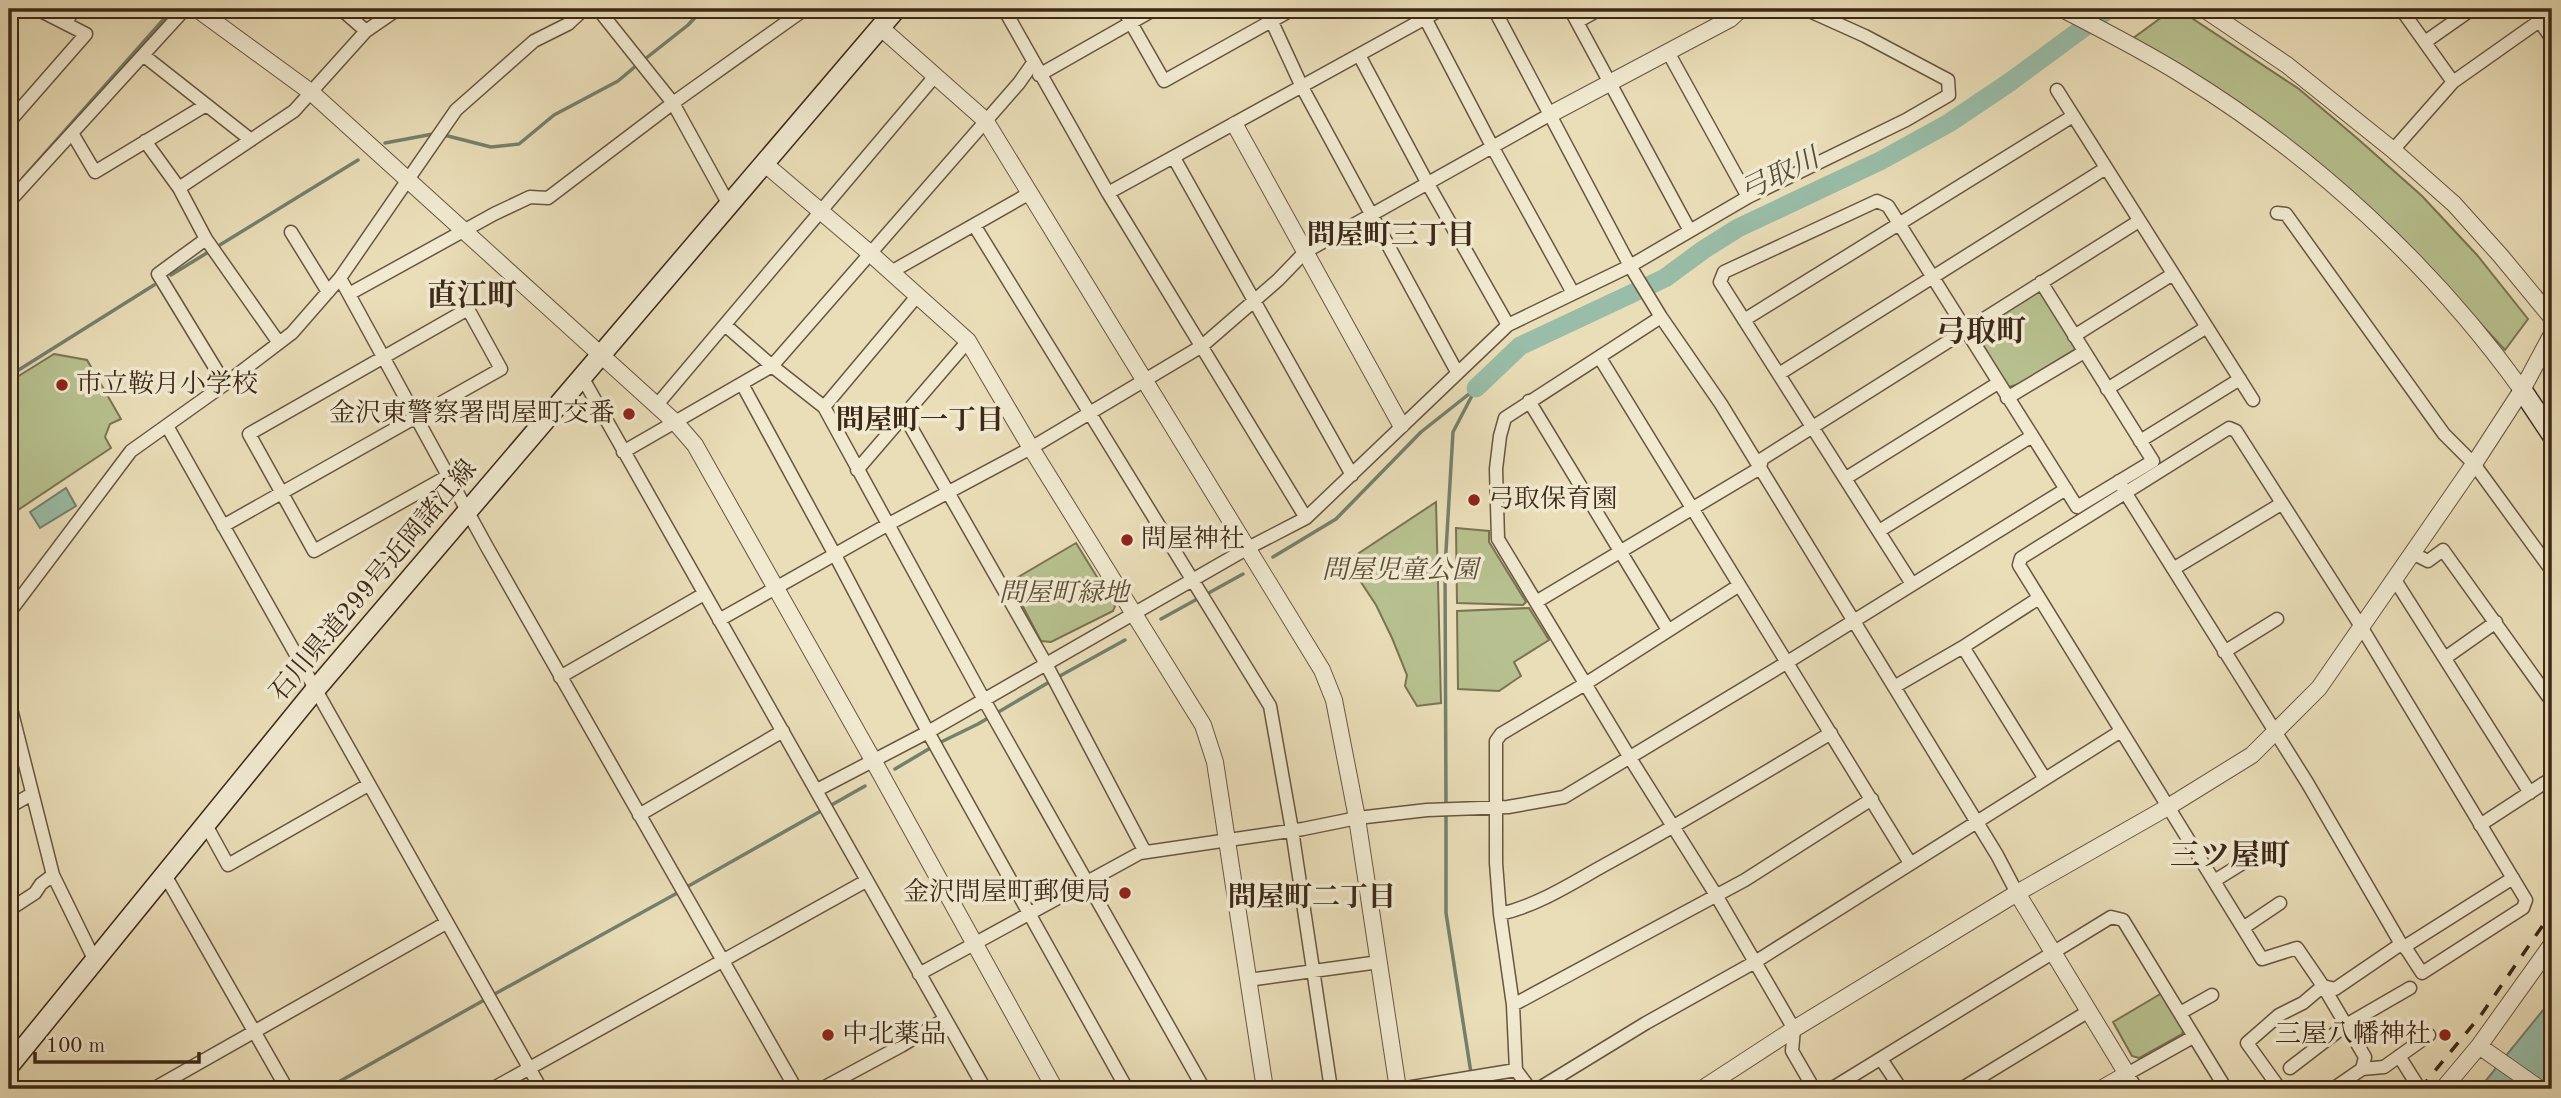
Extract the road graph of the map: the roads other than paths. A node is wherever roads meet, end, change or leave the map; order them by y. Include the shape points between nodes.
1 (37, 9) edge
2 (74, 9) edge
3 (185, 9) edge
4 (197, 9) edge
5 (341, 9) edge
6 (398, 9) edge
7 (584, 9) edge
8 (598, 9) edge
9 (805, 9) edge
10 (896, 9) edge
11 (1004, 9) edge
12 (1124, 9) edge
13 (1155, 9) edge
14 (1293, 9) edge
15 (1441, 9) edge
16 (1494, 9) edge
17 (1570, 9) edge
18 (1600, 9) edge
19 (1741, 9) edge
20 (1805, 9) edge
21 (2062, 9) edge
22 (2204, 9) edge
23 (2401, 9) edge
24 (2472, 9) edge
25 (2531, 9) edge
26 (2552, 12) edge
27 (1269, 15) edge
28 (1425, 18) junction
29 (2540, 21) junction
30 (1131, 22) junction
31 (1577, 22) junction
32 (66, 23) junction
33 (880, 27) junction
34 (366, 31) junction
35 (2552, 39) edge
36 (2425, 42) junction
37 (1668, 51) junction
38 (143, 55) junction
39 (1359, 55) junction
40 (1036, 69) junction
41 (935, 76) junction
42 (1611, 82) junction
43 (2453, 82) junction
44 (1302, 87) junction
45 (2057, 90) dead end
46 (312, 93) junction
47 (673, 103) junction
48 (206, 105) junction
49 (1551, 114) junction
50 (2073, 116) junction
51 (985, 120) junction
52 (9, 121) edge
53 (1236, 125) junction
54 (72, 133) junction
55 (251, 140) junction
56 (145, 141) junction
57 (1493, 148) junction
58 (2393, 150) junction
59 (1174, 158) junction
60 (765, 164) junction
61 (2106, 168) junction
62 (407, 181) junction
63 (1428, 184) junction
64 (179, 188) junction
65 (1030, 193) junction
66 (1108, 193) junction
67 (1748, 197) junction
68 (9, 202) edge
69 (728, 203) junction
70 (821, 212) junction
71 (2277, 213) dead end
72 (1370, 216) junction
73 (2139, 221) junction
74 (1899, 223) junction
75 (974, 225) junction
76 (462, 231) junction
77 (291, 232) dead end
78 (1690, 232) junction
79 (211, 245) junction
80 (1305, 252) junction
81 (871, 254) junction
82 (1633, 271) junction
83 (891, 272) junction
84 (2173, 274) junction
85 (1932, 276) junction
86 (340, 278) junction
87 (2041, 282) junction
88 (328, 292) junction
89 (1573, 293) junction
90 (349, 294) junction
91 (918, 295) junction
92 (1253, 302) junction
93 (1658, 313) junction
94 (2552, 318) edge
95 (1744, 320) junction
96 (725, 325) junction
97 (1508, 325) junction
98 (2207, 327) junction
99 (1965, 330) junction
100 (2552, 334) edge
101 (2074, 336) junction
102 (968, 341) junction
103 (279, 343) junction
104 (1202, 346) junction
105 (2084, 352) junction
106 (2552, 353) edge
107 (384, 357) junction
108 (600, 357) junction
109 (1600, 358) junction
110 (772, 366) junction
111 (1457, 372) junction
112 (1779, 374) junction
113 (582, 377) junction
114 (2240, 379) junction
115 (1146, 380) junction
116 (1998, 383) junction
117 (225, 384) junction
118 (742, 384) junction
119 (2107, 389) junction
120 (2522, 390) junction
121 (2007, 398) junction
122 (2253, 400) dead end
123 (1529, 401) junction
124 (656, 406) junction
125 (824, 407) junction
126 (1089, 414) junction
127 (904, 415) junction
128 (416, 417) junction
129 (676, 423) junction
130 (1401, 425) junction
131 (167, 426) junction
132 (1813, 426) junction
133 (2552, 435) edge
134 (2032, 436) junction
135 (2140, 441) junction
136 (1031, 448) junction
137 (623, 452) junction
138 (2474, 464) junction
139 (1760, 468) junction
140 (857, 470) junction
141 (448, 475) junction
142 (1352, 475) junction
143 (1846, 478) junction
144 (2122, 487) junction
145 (2066, 489) junction
146 (948, 492) junction
147 (281, 493) junction
148 (2281, 504) junction
149 (467, 510) junction
150 (1692, 510) junction
151 (1306, 518) junction
152 (887, 525) junction
153 (223, 526) junction
154 (1878, 531) junction
155 (1248, 548) junction
156 (1620, 552) junction
157 (2414, 554) junction
158 (835, 555) junction
159 (2173, 569) junction
160 (2552, 571) edge
161 (2395, 580) junction
162 (1192, 581) junction
163 (1912, 584) junction
164 (1738, 586) junction
165 (775, 590) junction
166 (705, 594) junction
167 (2039, 597) junction
168 (1536, 602) junction
169 (9, 613) edge
170 (1134, 615) junction
171 (2277, 619) dead end
172 (719, 620) junction
173 (1854, 620) junction
174 (2496, 622) junction
175 (2362, 628) junction
176 (1668, 631) junction
177 (1963, 647) junction
178 (2224, 652) junction
179 (2445, 658) junction
180 (1786, 663) junction
181 (1048, 668) junction
182 (560, 677) junction
183 (1585, 684) junction
184 (1894, 687) junction
185 (315, 690) junction
186 (9, 702) edge
187 (2552, 702) edge
188 (989, 709) junction
189 (11, 729) edge
190 (783, 731) junction
191 (2121, 731) junction
192 (2274, 732) junction
193 (1831, 733) junction
194 (930, 735) junction
195 (1630, 758) junction
196 (873, 760) junction
197 (2552, 778) edge
198 (2045, 779) junction
199 (368, 785) junction
200 (817, 790) junction
201 (2530, 793) junction
202 (32, 794) junction
203 (1872, 799) junction
204 (9, 807) edge
205 (2168, 807) junction
206 (1496, 808) junction
207 (639, 815) junction
208 (1357, 818) junction
209 (1976, 823) junction
210 (205, 825) junction
211 (2480, 825) junction
212 (1674, 828) junction
213 (1292, 830) junction
214 (1227, 838) junction
215 (1144, 852) junction
216 (2259, 853) dead end
217 (1910, 863) junction
218 (53, 875) junction
219 (165, 875) junction
220 (2512, 878) junction
221 (1087, 880) junction
222 (866, 881) junction
223 (2214, 881) junction
224 (2017, 893) junction
225 (1716, 895) junction
226 (2280, 904) dead end
227 (9, 910) edge
228 (1029, 912) junction
229 (1500, 914) junction
230 (446, 923) junction
231 (2244, 928) junction
232 (974, 944) junction
233 (2552, 944) edge
234 (2402, 946) junction
235 (2054, 953) junction
236 (95, 961) junction
237 (722, 961) junction
238 (1379, 962) junction
239 (1755, 962) junction
240 (1313, 972) junction
241 (919, 974) junction
242 (1248, 981) junction
243 (2323, 986) junction
244 (2410, 988) dead end
245 (2212, 995) dead end
246 (1513, 1005) junction
247 (2089, 1011) junction
248 (2180, 1013) junction
249 (945, 1018) junction
250 (2346, 1025) junction
251 (1794, 1029) junction
252 (255, 1031) junction
253 (2429, 1035) dead end
254 (2193, 1037) junction
255 (2479, 1046) junction
256 (2399, 1056) junction
257 (1881, 1059) junction
258 (9, 1066) edge
259 (2290, 1068) dead end
260 (529, 1069) junction
261 (2362, 1069) junction
262 (1516, 1070) junction
263 (2127, 1074) junction
264 (1460, 1083) edge
265 (2416, 1083) dead end
266 (2338, 1088) edge
267 (153, 1089) edge
268 (287, 1089) edge
269 (492, 1089) edge
270 (541, 1089) edge
271 (796, 1089) edge
272 (821, 1089) edge
273 (985, 1089) edge
274 (1055, 1089) edge
275 (1128, 1089) edge
276 (1204, 1089) edge
277 (1265, 1089) edge
278 (1331, 1089) edge
279 (1399, 1089) edge
280 (1530, 1089) edge
281 (1538, 1089) edge
282 (1702, 1089) edge
283 (1814, 1089) edge
284 (1832, 1089) edge
285 (1901, 1089) edge
286 (1961, 1089) edge
287 (2101, 1089) edge
288 (2137, 1089) edge
289 (2226, 1089) edge
290 (2280, 1089) edge
291 (2443, 1089) edge
292 (2540, 1089) edge

1 - 32 street
2 - 32 street
3 - 38 street
4 - 46 street
5 - 34 street
6 - 34 street
7 - 62 street via 568,24 534,41 456,110
8 - 47 street
9 - 47 street
10 - 33 main road, 石川県道299号近岡諸江線
11 - 40 street
12 - 30 street
13 - 30 street
14 - 27 street
15 - 28 street
16 - 49 street
17 - 31 street
18 - 31 street
19 - 37 street
20 - 67 street via 1948,80 1949,95
21 - 120 street via 2185,76 2319,175 2379,227 2446,296
22 - 58 street via 2287,65
23 - 36 street
24 - 36 street
25 - 29 street
26 - 29 street
27 - 30 street via 1164,81
27 - 44 street
28 - 39 street
28 - 57 street
29 - 35 street
29 - 43 street
30 - 40 street
31 - 42 street
32 - 52 street via 86,34
33 - 41 street
33 - 60 main road, 石川県道299号近岡諸江線
34 - 46 street
36 - 43 street
37 - 42 street
37 - 67 street
38 - 48 street
38 - 54 street
39 - 44 street
39 - 63 street
40 - 51 street
40 - 66 street
41 - 51 street
41 - 70 street
42 - 49 street
42 - 78 street
43 - 58 street
44 - 53 street
44 - 72 street
45 - 50 street
46 - 55 street
46 - 62 street
47 - 69 street
47 - 76 street via 548,198 530,197
48 - 55 street
48 - 56 street
49 - 57 street
49 - 82 street
50 - 61 street
50 - 74 street
51 - 65 street
51 - 81 street
53 - 59 street
53 - 80 street
54 - 56 street via 95,172
54 - 68 street
55 - 64 street
56 - 64 street
57 - 63 street
57 - 89 street
58 - 94 street via 2454,204
59 - 66 street
59 - 92 street
60 - 69 main road, 石川県道299号近岡諸江線
60 - 70 street
61 - 73 street
61 - 85 street
62 - 76 street
62 - 86 street
63 - 72 street
63 - 97 street
64 - 79 street
65 - 75 street
65 - 115 street
66 - 104 street
67 - 78 street
69 - 108 main road, 石川県道299号近岡諸江線
70 - 81 street
70 - 96 street
71 - 138 street via 2286,214 2444,434
72 - 80 street
72 - 111 street
73 - 84 street
73 - 87 street
74 - 85 street
74 - 95 street
74 - 95 street via 1888,206 1877,201 1724,272 1720,282
75 - 83 street
75 - 126 street
76 - 90 street
76 - 108 street
77 - 88 street
78 - 82 street
79 - 103 street
79 - 117 street via 158,274
80 - 92 street
80 - 130 street
81 - 83 street
81 - 110 street
82 - 89 street
82 - 93 street
83 - 91 street
84 - 98 street
84 - 101 street
85 - 99 street
85 - 112 street
86 - 88 street
86 - 90 street
87 - 99 street
87 - 101 street
88 - 103 street
89 - 97 street
90 - 107 street
91 - 102 street
91 - 125 street
92 - 104 street
92 - 142 street
93 - 109 street
93 - 139 street
95 - 112 street
96 - 110 street
96 - 124 street
97 - 111 street
98 - 114 street
98 - 119 street
99 - 116 street
99 - 132 street
100 - 120 street
101 - 105 street
102 - 127 street
102 - 136 street
103 - 117 street
104 - 115 street
104 - 151 street
105 - 119 street
105 - 121 street
106 - 120 street
107 - 128 street
107 - 128 street via 468,309 500,369
107 - 147 street via 249,434
108 - 113 main road, 石川県道299号近岡諸江線
108 - 124 street
109 - 123 street
109 - 150 street
110 - 118 street
110 - 125 street
111 - 130 street
112 - 132 street
113 - 137 street
113 - 149 main road, 石川県道299号近岡諸江線
114 - 122 street
114 - 135 street
115 - 126 street
115 - 155 street
116 - 121 street
116 - 143 street
117 - 131 street
118 - 129 street
118 - 158 street
119 - 135 street
120 - 133 main road
120 - 138 street
121 - 134 street
123 - 156 street
123 - 168 street via 1505,418 1502,426 1496,505 1498,539
124 - 129 street
125 - 140 street
126 - 136 street
126 - 162 street
127 - 140 street
127 - 146 street
128 - 141 street
128 - 147 street
129 - 137 street
129 - 165 street via 695,445
130 - 142 street
131 - 153 street
131 - 169 street via 131,452
132 - 139 street via 1762,459
132 - 143 street
134 - 145 street
134 - 154 street
135 - 144 street via 2152,461
136 - 146 street
136 - 170 street
137 - 166 street
138 - 157 street
138 - 160 street
139 - 150 street
139 - 173 street
140 - 152 street
141 - 147 street via 314,551
141 - 149 street
142 - 151 street
143 - 154 street
144 - 145 street via 2077,507
144 - 148 street via 2229,428 2236,431
144 - 159 street
144 - 167 street via 2021,558 2019,565
145 - 163 street
146 - 152 street
146 - 181 street
147 - 153 street
148 - 159 street
148 - 175 street
149 - 182 street
149 - 185 main road, 石川県道299号近岡諸江線
150 - 156 street
150 - 164 street
151 - 155 street
152 - 158 street
152 - 188 street
153 - 185 street
154 - 163 street
155 - 162 street
155 - 208 street via 1322,670 1334,700
156 - 168 street
156 - 176 street
157 - 161 street
157 - 174 street via 2428,561 2443,550
158 - 165 street
158 - 194 street
159 - 178 street
161 - 175 street
161 - 179 street
162 - 170 street
162 - 213 street via 1270,706
163 - 173 street
164 - 176 street
164 - 180 street
165 - 172 street
165 - 196 street
166 - 172 street
166 - 182 street
167 - 177 street
167 - 191 street
168 - 183 street
170 - 181 street
170 - 214 street via 1203,725 1215,762
171 - 178 street
172 - 190 street
173 - 180 street
173 - 184 street
174 - 179 street
174 - 187 street
175 - 192 street via 2319,688
175 - 211 street
176 - 183 street
177 - 184 street
177 - 198 street
178 - 192 street
179 - 201 street
180 - 193 street
180 - 195 street
181 - 188 street
181 - 215 street
182 - 207 street
183 - 195 street
183 - 206 street via 1500,734 1496,741
184 - 209 street
185 - 199 street
185 - 210 main road, 石川県道299号近岡諸江線
186 - 189 street
188 - 194 street
188 - 221 street
189 - 202 street
190 - 200 street
190 - 207 street
191 - 198 street
191 - 205 street
192 - 205 street via 2252,755
192 - 234 street
193 - 203 street
193 - 212 street
194 - 196 street
194 - 228 street
195 - 206 street via 1564,797
195 - 212 street
196 - 200 street
196 - 232 street
197 - 201 street
198 - 209 street
199 - 210 street via 228,865
199 - 230 street
200 - 222 street
201 - 211 street
202 - 204 street
202 - 218 street
203 - 217 street
203 - 225 street
205 - 223 street
205 - 224 street
206 - 208 street
206 - 229 street
207 - 237 street
208 - 213 street
208 - 238 street
209 - 217 street
209 - 224 street
210 - 219 main road, 石川県道299号近岡諸江線
211 - 220 street
212 - 225 street
212 - 229 street via 1556,892
213 - 214 street
213 - 240 street
214 - 215 street
214 - 242 street
215 - 221 street
216 - 223 street
217 - 239 street
218 - 227 street
218 - 236 street
219 - 236 main road, 石川県道299号近岡諸江線
219 - 252 street
220 - 234 street
220 - 234 street via 2526,900 2523,908 2422,973
221 - 228 street
221 - 276 street
222 - 237 street
222 - 241 street
223 - 231 street
224 - 235 street
224 - 251 street
225 - 239 street
225 - 246 street
226 - 231 street
228 - 232 street
228 - 275 street
229 - 246 street
230 - 252 street
230 - 260 street
231 - 243 street via 2262,959 2297,948
232 - 241 street
232 - 274 street
233 - 255 street
234 - 243 street via 2335,989
235 - 247 street
235 - 248 street via 2112,916 2123,920
235 - 257 street
236 - 258 main road, 石川県道299号近岡諸江線
237 - 260 street
237 - 271 street
238 - 240 street
238 - 279 street
239 - 251 street
239 - 281 street
240 - 242 street
240 - 278 street
241 - 249 street
242 - 277 street
243 - 250 street
243 - 290 street via 2247,1043
244 - 250 street
245 - 248 street
246 - 262 street
247 - 263 street
247 - 286 street
248 - 254 street
249 - 272 street
249 - 273 street
250 - 259 street
250 - 261 street via 2365,1057
251 - 282 street
251 - 283 street via 1792,1051
252 - 267 street
252 - 268 street
253 - 256 street
254 - 263 street
254 - 289 street
255 - 291 street
255 - 292 street
256 - 261 street via 2384,1067
256 - 265 street
257 - 284 street
257 - 285 street
260 - 269 street
260 - 270 street
261 - 266 street
262 - 264 street
262 - 280 street
263 - 287 street
263 - 288 street
264 - 279 street

